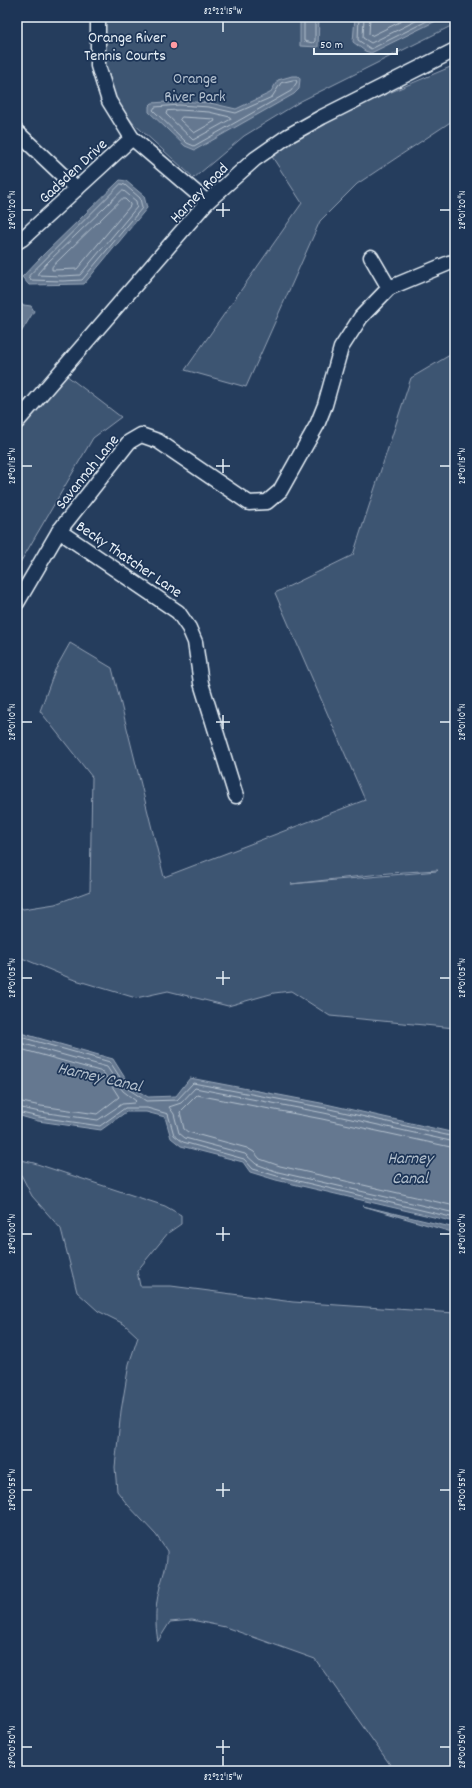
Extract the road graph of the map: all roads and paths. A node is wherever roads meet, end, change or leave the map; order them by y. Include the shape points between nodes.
1 (98, 17) edge
2 (455, 50) edge
3 (17, 132) edge
4 (132, 138) junction
5 (77, 189) junction
6 (207, 202) junction
7 (17, 242) edge
8 (371, 257) dead end
9 (455, 262) edge
10 (389, 288) junction
11 (17, 422) edge
12 (59, 531) junction
13 (17, 603) edge
14 (236, 796) dead end

1 - 4 street via 98,66 109,101
2 - 6 street, Harney Road via 288,136 255,159
3 - 5 street
4 - 5 street, Gadsden Drive
4 - 6 street
5 - 7 street, Gadsden Drive
6 - 11 street, Harney Road
8 - 10 street
9 - 10 street, Savannah Lane
10 - 12 street, Savannah Lane via 361,317 341,348 317,426 280,491 267,502 249,503 158,441 141,435 129,442
12 - 13 street, Savannah Lane
12 - 14 street, Becky Thatcher Lane via 178,612 189,628 195,642 201,684

